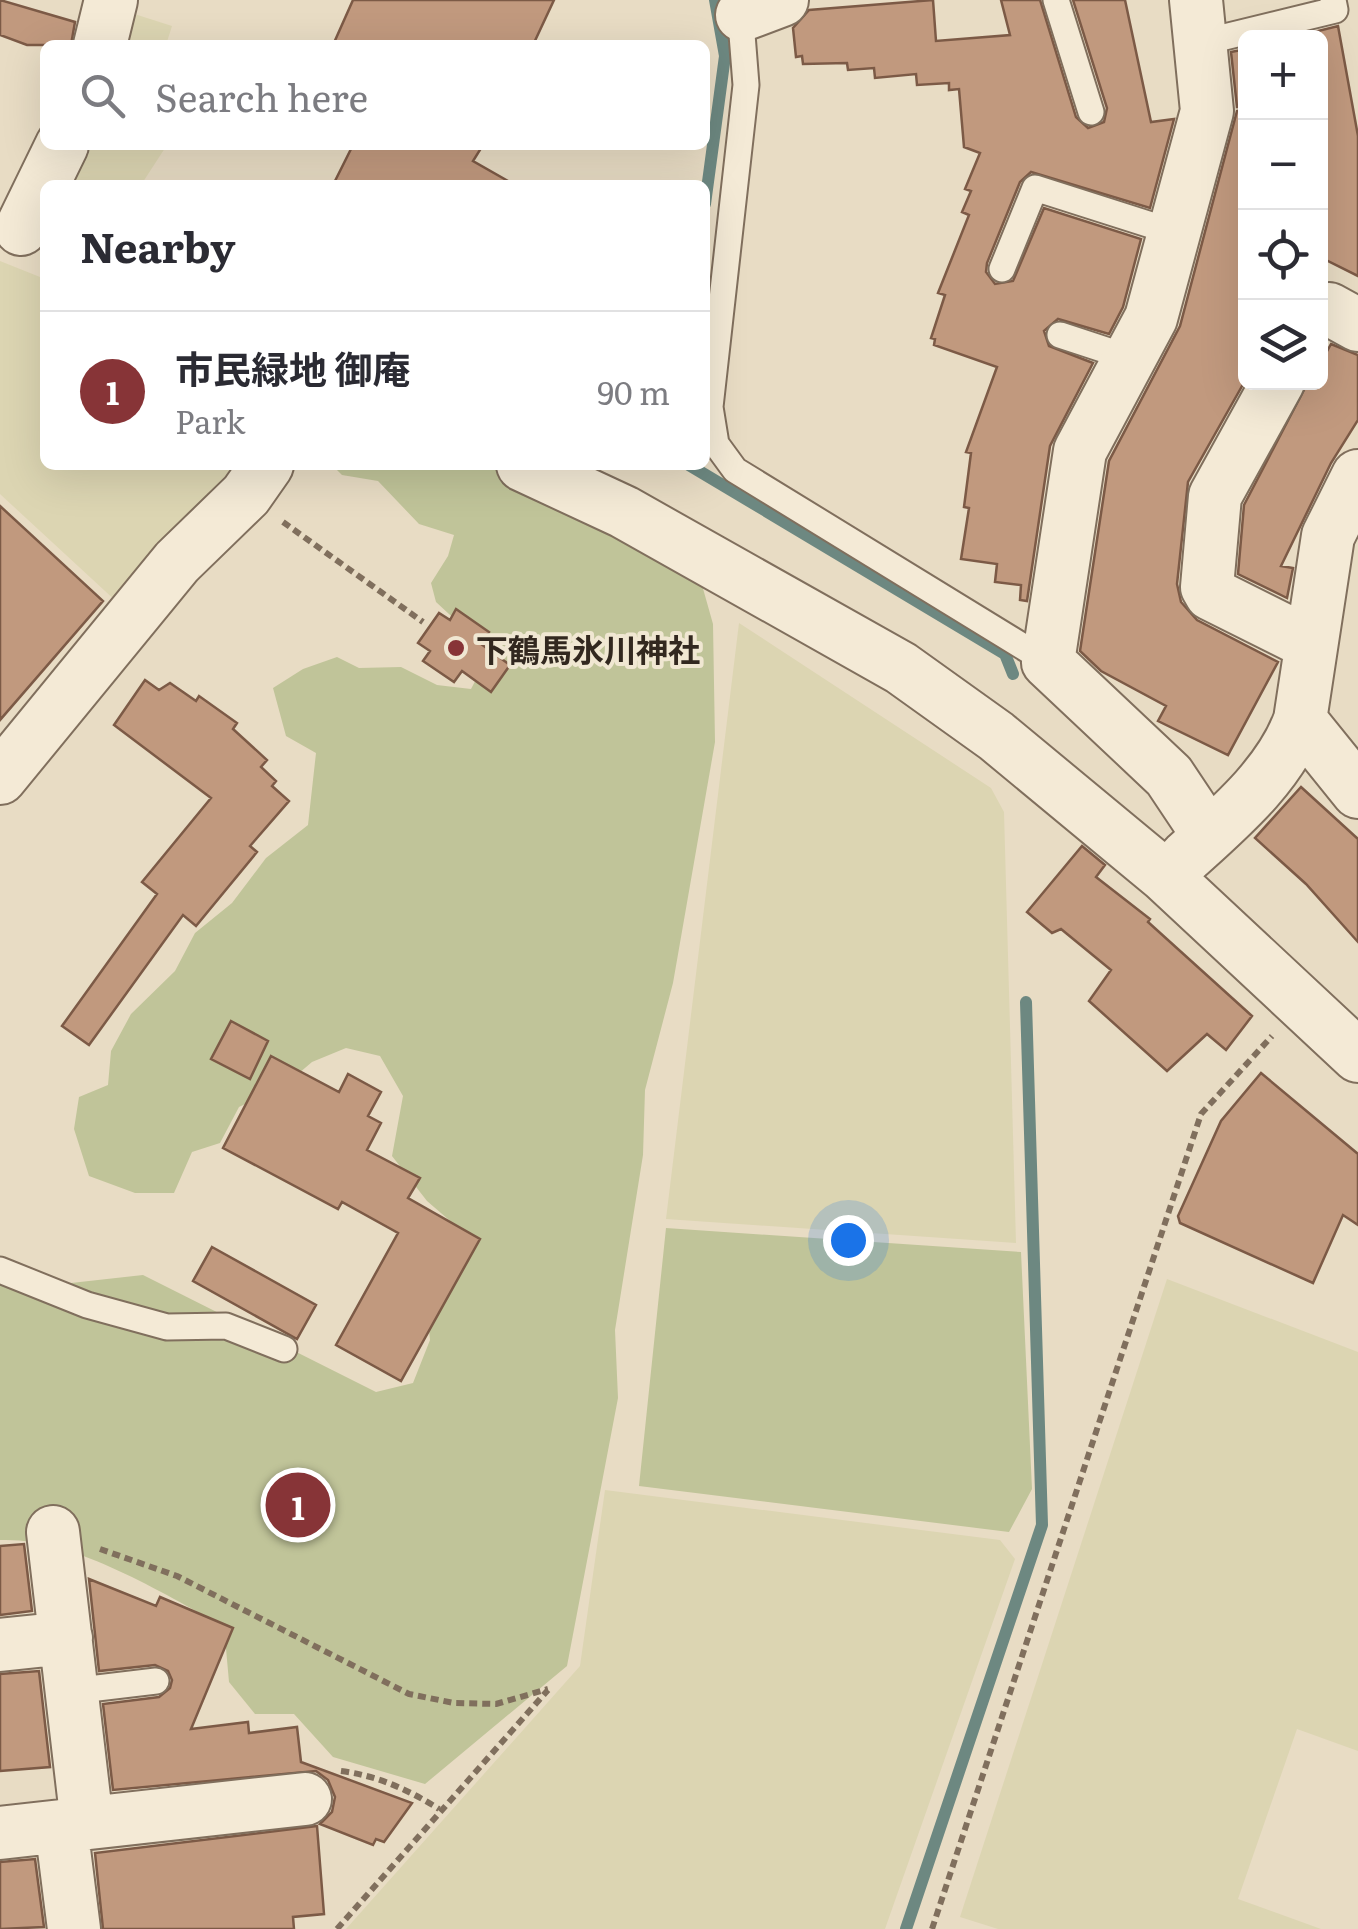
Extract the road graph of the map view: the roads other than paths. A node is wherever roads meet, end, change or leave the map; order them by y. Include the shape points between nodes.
1 (110, 0) edge
2 (1056, 0) edge
3 (1333, 0) edge
4 (754, 5) edge
5 (1200, 21) edge
6 (101, 40) edge
7 (1090, 112) dead end
8 (60, 150) edge
9 (46, 180) edge
10 (40, 192) edge
11 (22, 231) edge
12 (1173, 232) junction
13 (1002, 269) dead end
14 (1328, 309) edge
15 (1358, 325) edge
16 (1060, 334) dead end
17 (1130, 358) junction
18 (1274, 390) edge
19 (535, 470) edge
20 (1358, 476) edge
21 (256, 480) edge
22 (1311, 644) junction
23 (1048, 662) junction
24 (1300, 720) junction
25 (0, 778) edge
26 (1358, 792) edge
27 (1210, 836) junction
28 (1166, 876) junction
29 (1358, 1056) edge
30 (0, 1270) edge
31 (284, 1349) dead end
32 (53, 1532) road end
33 (66, 1638) junction
34 (0, 1645) edge
35 (156, 1681) dead end
36 (72, 1691) junction
37 (306, 1799) road end
38 (74, 1824) junction
39 (0, 1832) edge
40 (74, 1929) edge

1 - 6 street
2 - 7 lane
3 - 5 lane via 1335,10
4 - 23 lane via 710,407 716,444 735,470
5 - 12 street via 1207,111
8 - 9 street
10 - 11 street
12 - 13 lane via 1034,188
12 - 17 street via 1151,318
14 - 15 street
16 - 17 lane
17 - 23 street via 1080,451
18 - 22 street via 1215,496 1207,587
19 - 28 street via 624,512 901,668 996,736
20 - 22 street via 1328,536
21 - 25 street via 177,562
22 - 24 street
23 - 27 street via 1168,776
24 - 26 street
24 - 27 street via 1291,744
27 - 28 street
28 - 29 street
30 - 31 lane via 87,1305 168,1327 226,1326
32 - 33 street
33 - 34 street
33 - 36 street
35 - 36 lane
36 - 38 street
37 - 38 street
38 - 39 street
38 - 40 street

